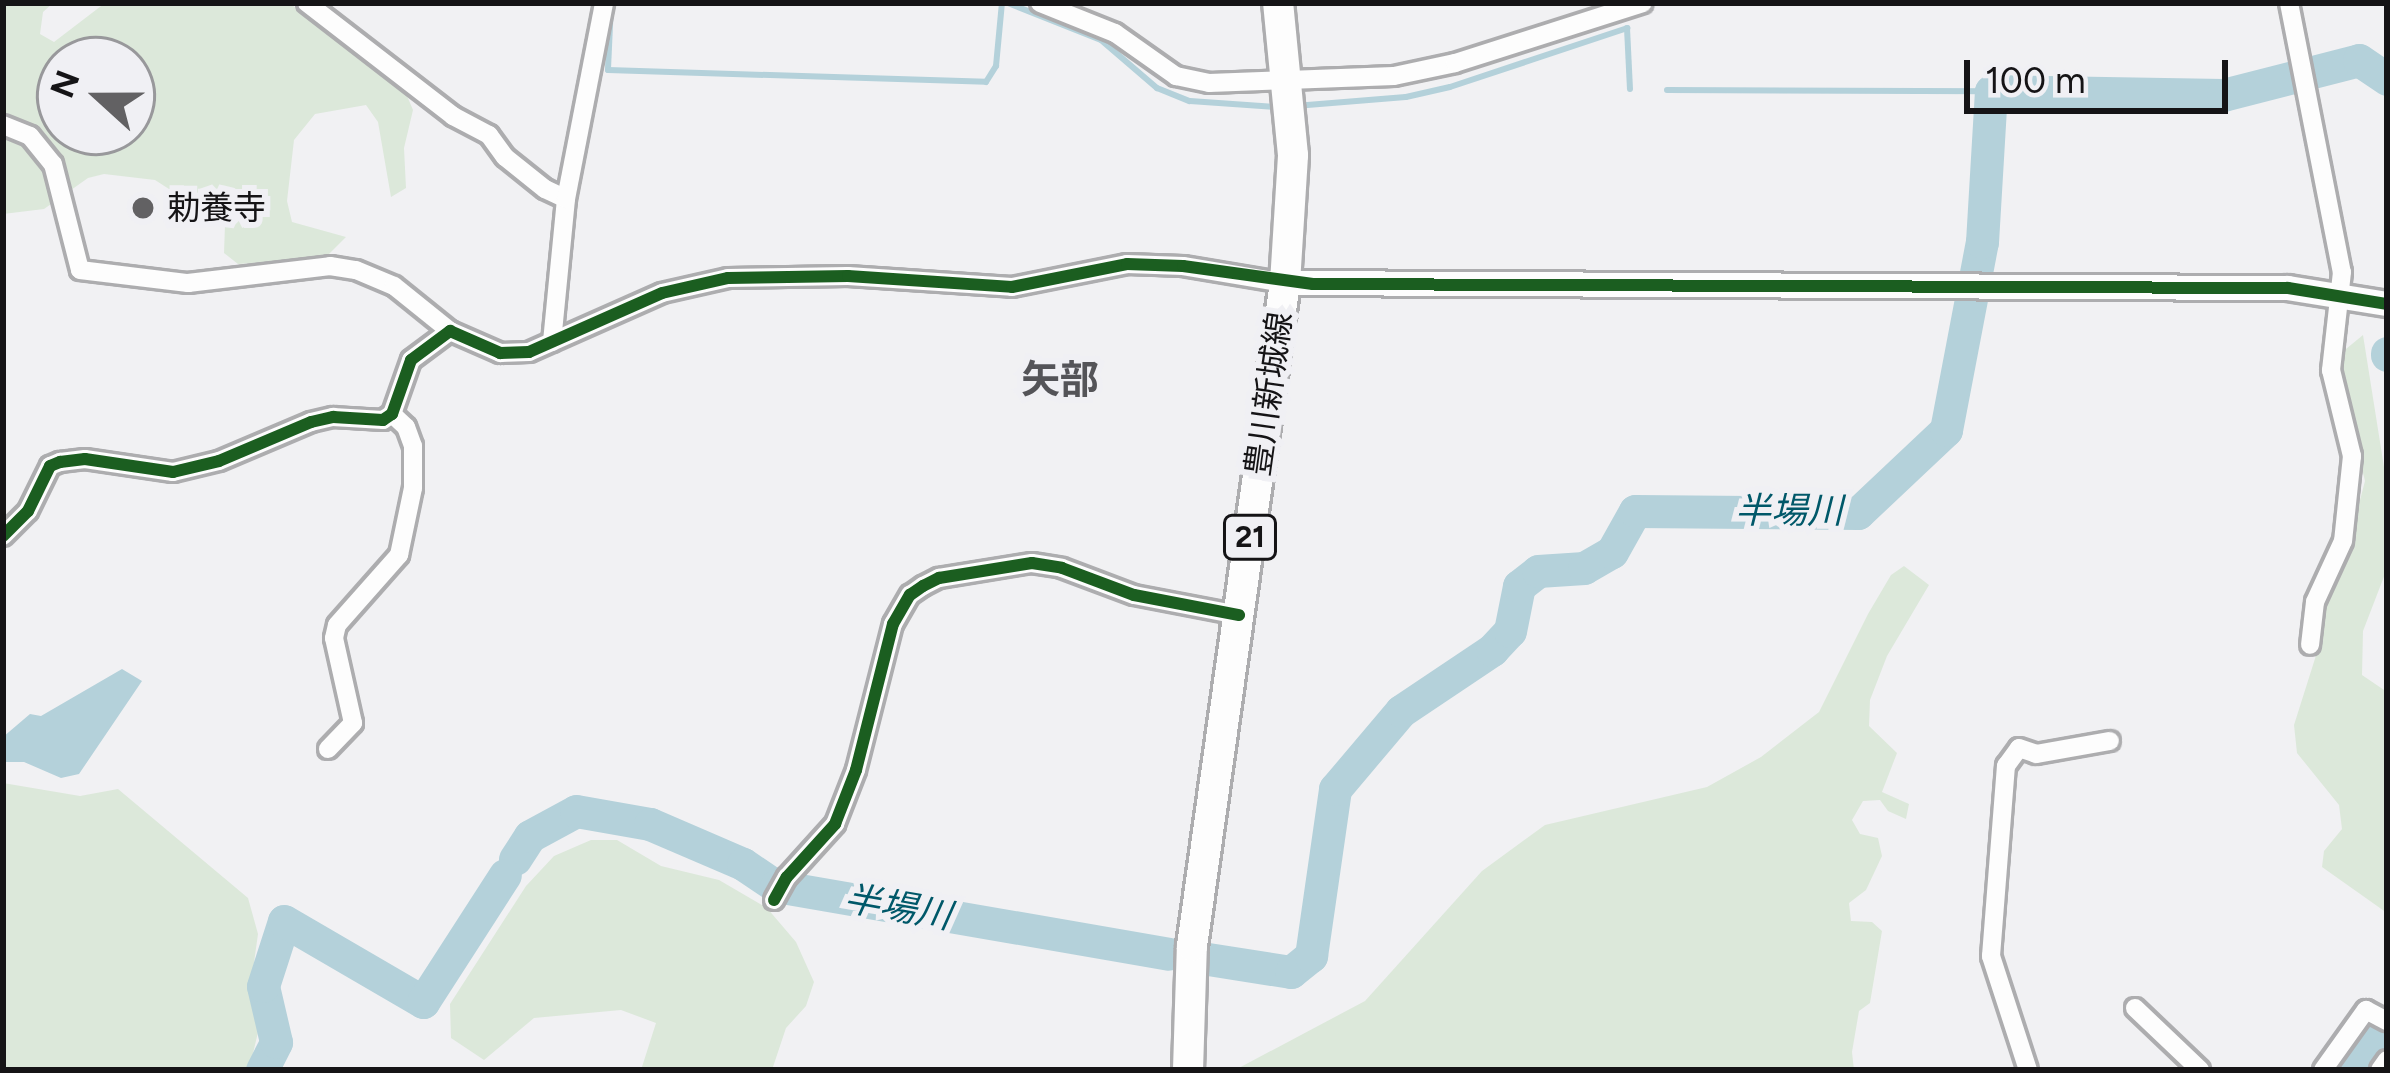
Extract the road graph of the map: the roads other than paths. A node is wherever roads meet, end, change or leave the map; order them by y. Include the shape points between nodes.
1 (307, 3) edge
2 (1040, 3) edge
3 (1278, 3) edge
4 (1643, 3) edge
5 (2289, 3) edge
6 (603, 5) edge
7 (1288, 83) junction
8 (3, 125) edge
9 (566, 199) junction
10 (1285, 283) junction
11 (2343, 294) junction
12 (2387, 304) edge
13 (450, 331) junction
14 (552, 342) junction
15 (392, 414) junction
16 (3, 536) edge
17 (1239, 615) junction
18 (2310, 645) dead end
19 (2110, 740) dead end
20 (328, 749) dead end
21 (775, 899) dead end
22 (2135, 1008) dead end
23 (2382, 1017) edge
24 (2387, 1060) edge
25 (1188, 1070) edge
26 (2028, 1070) edge
27 (2200, 1070) edge
28 (2323, 1070) edge
29 (2380, 1070) edge

1 - 9 street
2 - 7 street via 1115,33 1176,76
3 - 7 main road, 豊川新城線 / 21
4 - 7 street via 1455,63
5 - 11 street
6 - 9 street
7 - 10 main road, 豊川新城線 / 21 via 1294,155
8 - 13 street via 30,136 53,164 80,270 188,284 330,266 356,270 394,286
9 - 14 street
10 - 11 street
10 - 14 street via 1127,264 1012,286 728,278 662,293
10 - 17 main road, 豊川新城線 / 21
11 - 12 street
11 - 18 street via 2331,370 2352,456 2350,502 2343,541 2315,602
13 - 14 street via 500,353
13 - 15 street via 411,360
15 - 16 street via 311,422 173,472 60,462
15 - 20 street via 413,446 413,488 399,555 337,625 353,723
17 - 21 street via 1134,596 1032,563 923,586 893,624 835,824
17 - 25 main road, 豊川新城線 / 21 via 1192,946
19 - 26 street via 2036,754 2019,748 2006,766 1991,956
22 - 27 street
23 - 28 street via 2366,1010
24 - 29 street

